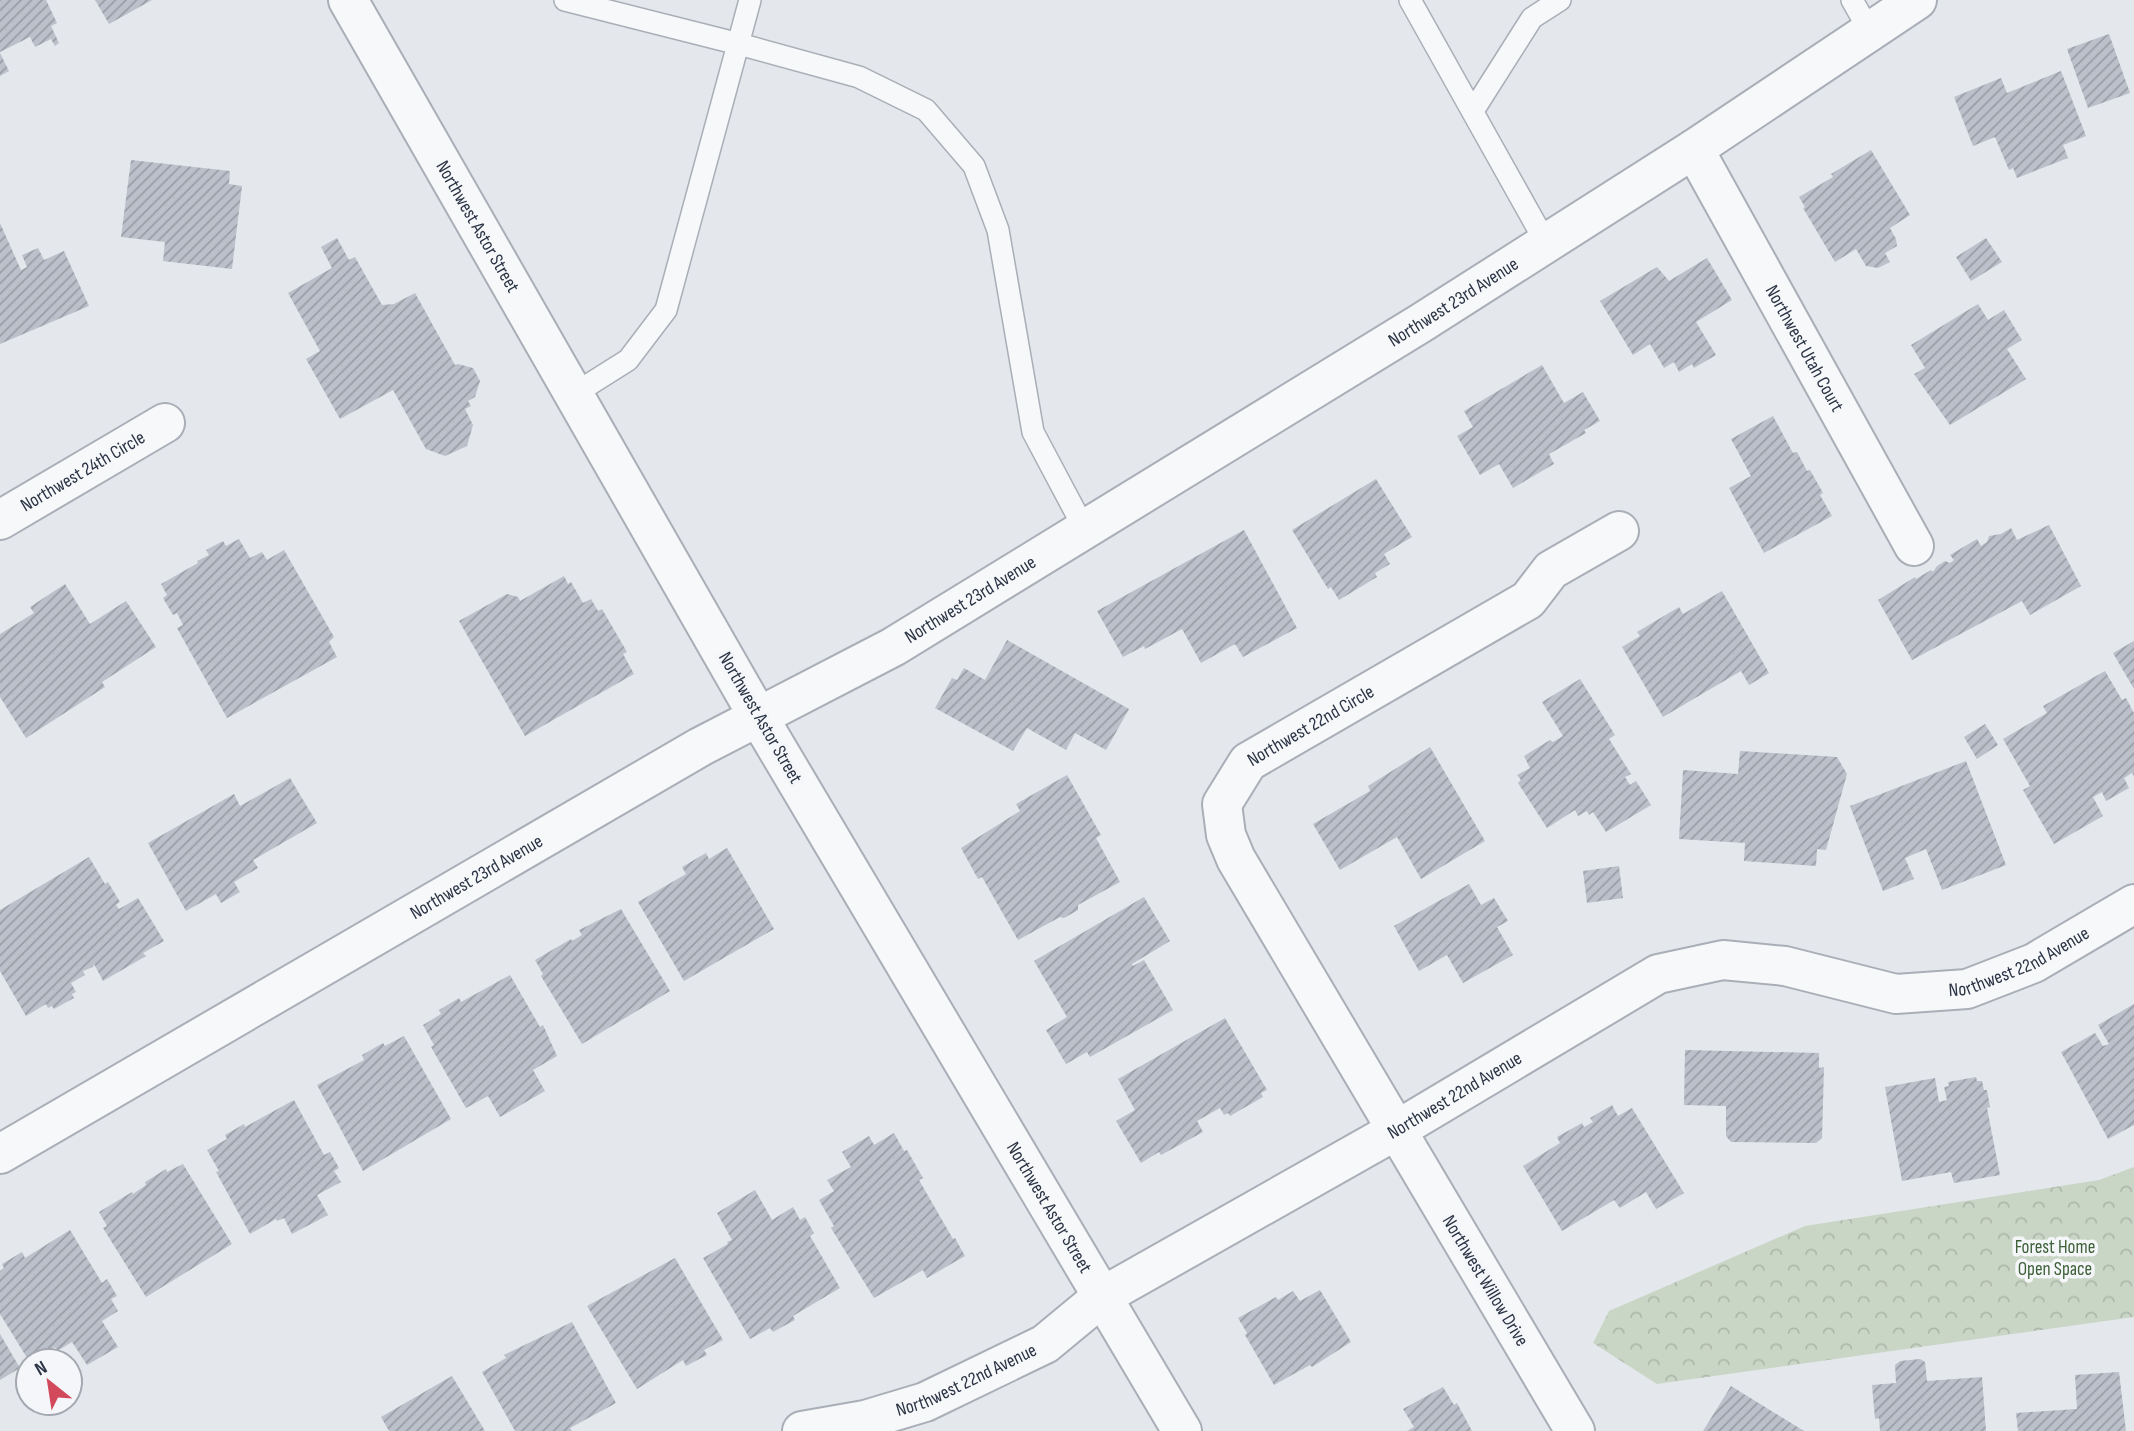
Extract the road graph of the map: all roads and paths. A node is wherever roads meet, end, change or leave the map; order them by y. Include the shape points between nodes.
1 (348, 0) edge
2 (565, 0) edge
3 (750, 0) edge
4 (1410, 0) edge
5 (1560, 0) edge
6 (1917, 0) edge
7 (1861, 15) edge
8 (738, 44) junction
9 (1472, 111) junction
10 (1694, 149) junction
11 (1546, 243) junction
12 (574, 394) junction
13 (165, 424) dead end
14 (0, 520) edge
15 (1084, 530) junction
16 (1619, 531) dead end
17 (1914, 546) dead end
18 (759, 718) junction
19 (2134, 904) edge
20 (1395, 1131) junction
21 (0, 1154) edge
22 (1103, 1296) junction
23 (827, 1429) edge
24 (1182, 1431) edge
25 (1575, 1431) edge

1 - 12 street, Northwest Astor Street
2 - 8 lane
3 - 8 lane
4 - 9 lane
5 - 9 lane via 1532,18
6 - 7 street, Northwest 23rd Avenue
7 - 10 street, Northwest 23rd Avenue
8 - 12 lane via 666,310 628,360
8 - 15 lane via 859,78 926,110 974,166 998,230 1032,432
9 - 11 lane
10 - 11 street, Northwest 23rd Avenue
10 - 17 street, Northwest Utah Court
11 - 15 street, Northwest 23rd Avenue
12 - 18 street, Northwest Astor Street
13 - 14 street, Northwest 24th Circle
15 - 18 street, Northwest 23rd Avenue via 893,647
16 - 20 street, Northwest 22nd Circle via 1551,570 1528,600 1248,762 1222,804 1226,835 1236,859
18 - 21 street, Northwest 23rd Avenue via 700,747
18 - 22 street, Northwest Astor Street
19 - 20 street, Northwest 22nd Avenue via 2034,963 1967,989 1896,994 1785,966 1723,960 1658,974
20 - 22 street, Northwest 22nd Avenue
20 - 25 street, Northwest Willow Drive
22 - 23 street, Northwest 22nd Avenue via 1045,1344 925,1402
22 - 24 street, Northwest Astor Street

